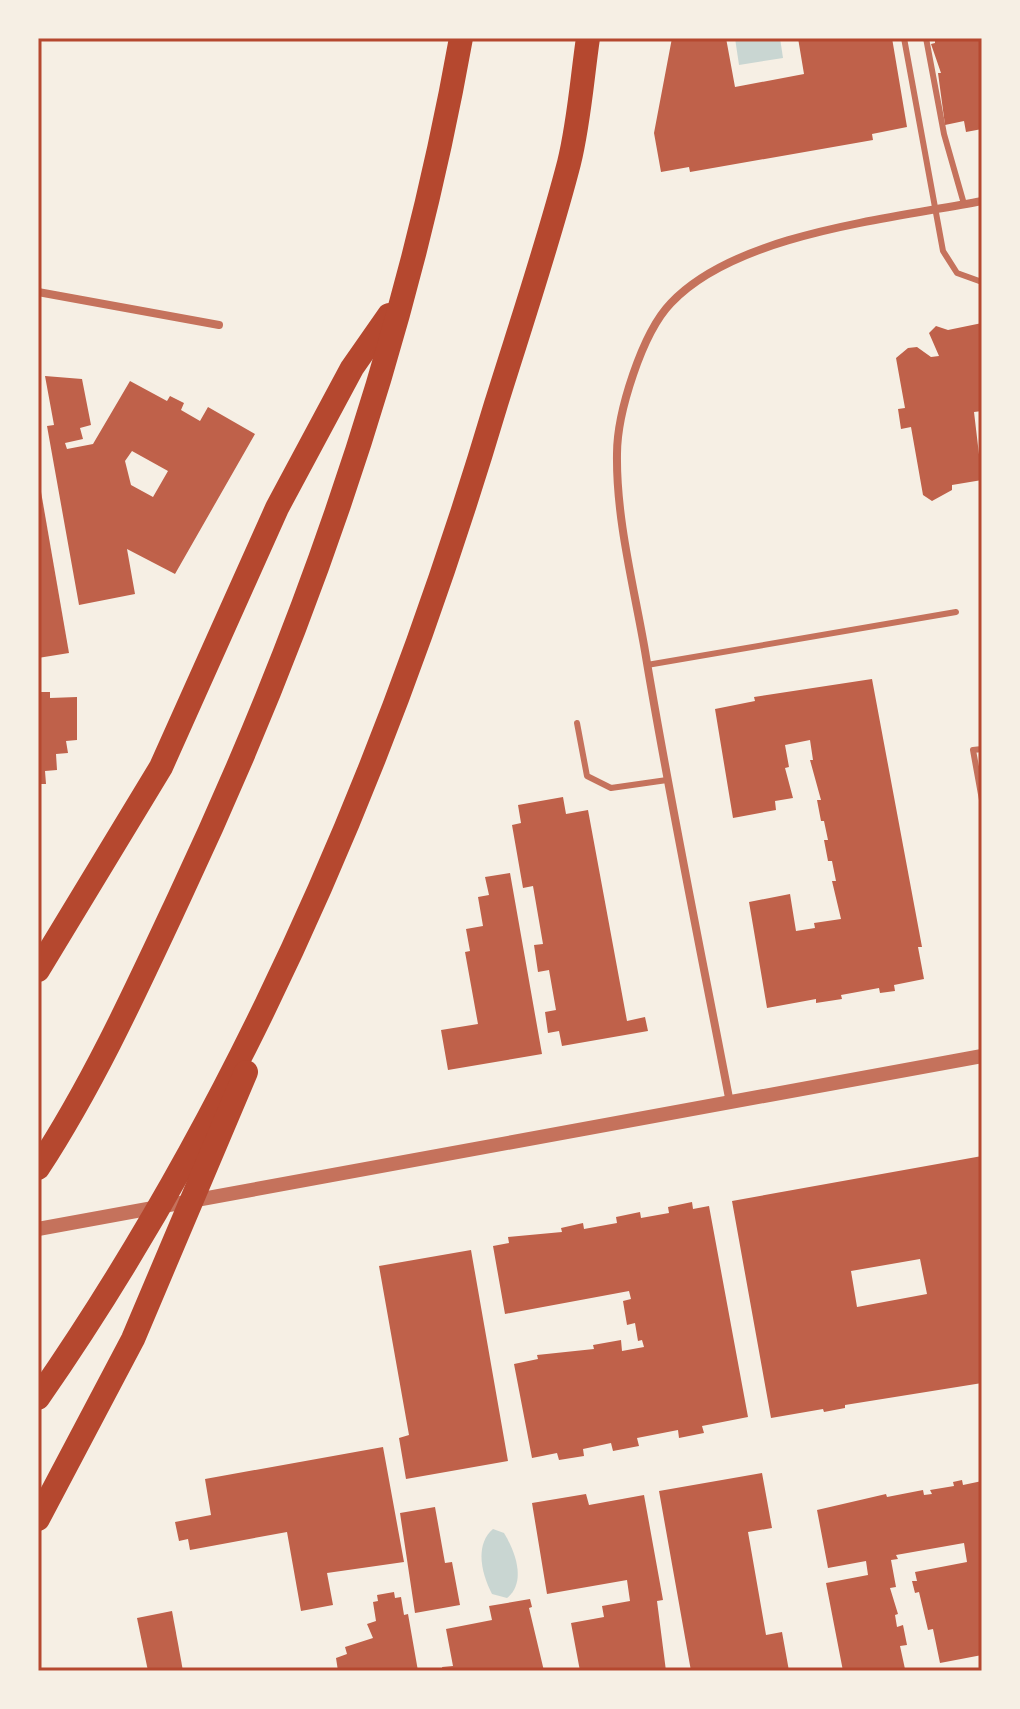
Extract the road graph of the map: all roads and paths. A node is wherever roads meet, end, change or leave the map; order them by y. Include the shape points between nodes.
1 (461, 38) edge
2 (588, 38) edge
3 (602, 38) edge
4 (904, 38) edge
5 (926, 38) edge
6 (570, 159) junction
7 (982, 201) edge
8 (964, 204) junction
9 (935, 210) junction
10 (982, 282) edge
11 (38, 292) edge
12 (402, 297) junction
13 (219, 325) dead end
14 (956, 612) dead end
15 (647, 665) junction
16 (577, 723) dead end
17 (982, 749) edge
18 (667, 780) junction
19 (982, 800) edge
20 (327, 869) junction
21 (38, 970) edge
22 (982, 1056) edge
23 (731, 1103) junction
24 (38, 1168) edge
25 (38, 1229) edge
26 (38, 1398) edge
27 (38, 1519) edge

1 - 12 highway
2 - 6 highway
3 - 6 highway
4 - 9 lane
5 - 8 lane
6 - 20 highway via 464,511 400,691
7 - 8 street
8 - 9 street
9 - 10 lane via 943,251 957,273
9 - 15 street via 752,250 671,302 649,333 634,368 616,452
11 - 13 street
12 - 21 highway via 352,368 277,508 161,767
12 - 24 highway via 349,472 216,819 138,985
14 - 15 lane
15 - 18 street
16 - 18 lane via 587,776 611,788
17 - 19 lane via 973,750
18 - 23 street
20 - 26 highway via 247,1041 161,1202
20 - 27 highway via 169,1260
22 - 23 street
23 - 25 street

